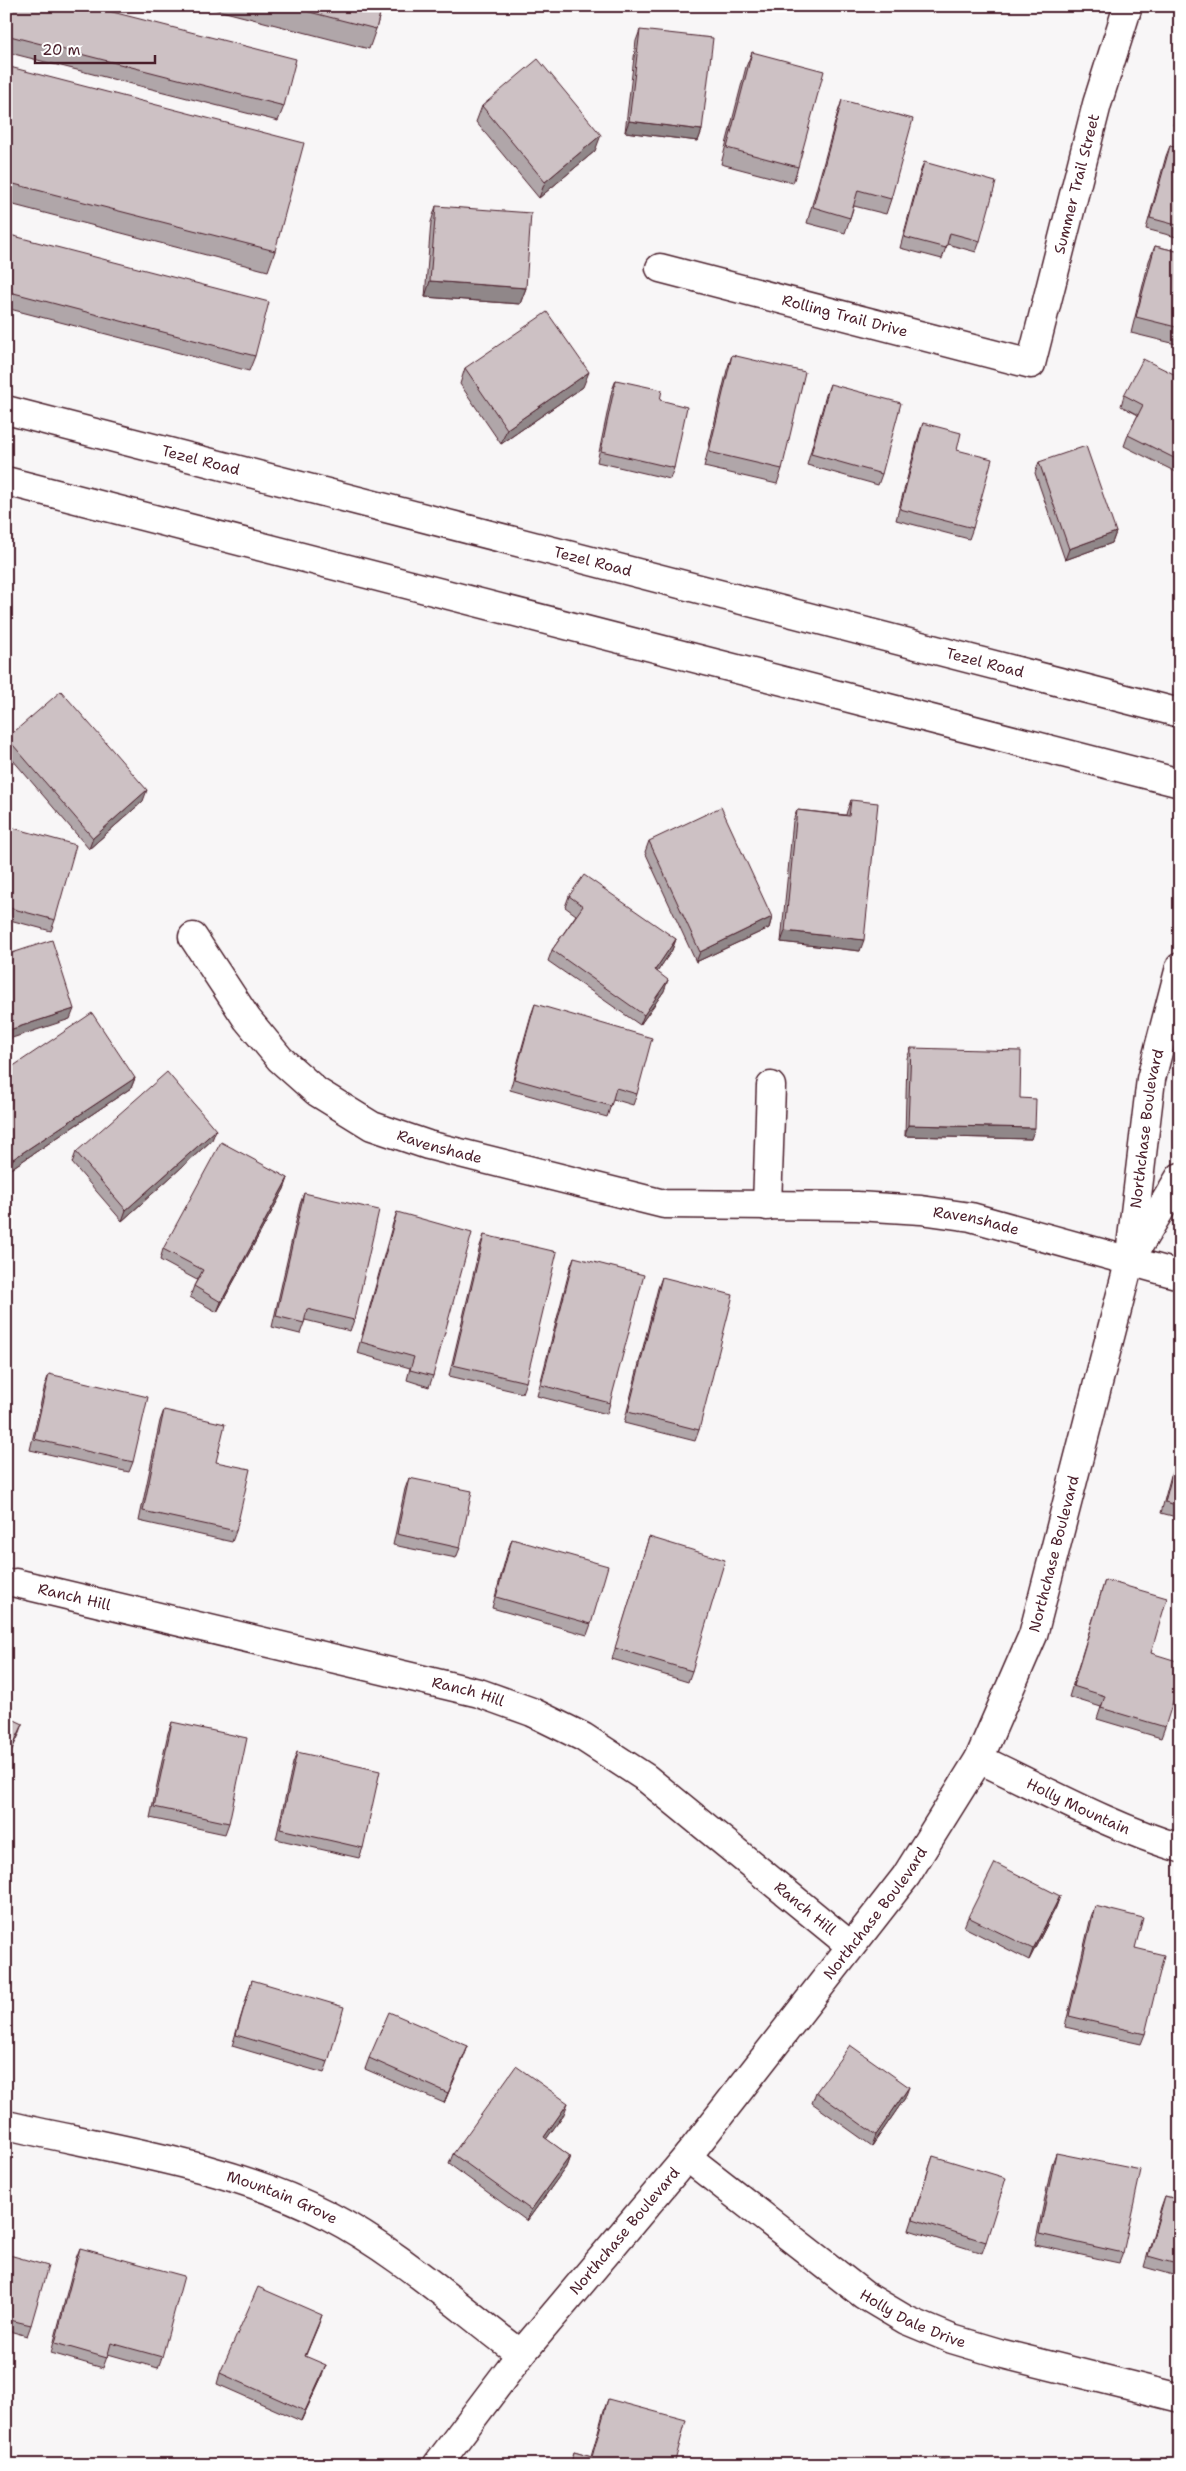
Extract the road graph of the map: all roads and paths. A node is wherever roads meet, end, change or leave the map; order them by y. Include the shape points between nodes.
1 (1128, 6) edge
2 (660, 268) dead end
3 (1031, 364) joint
4 (6, 410) edge
5 (6, 481) edge
6 (1180, 713) edge
7 (1180, 783) edge
8 (194, 937) dead end
9 (1180, 966) edge
10 (771, 1086) dead end
11 (1180, 1177) edge
12 (767, 1206) junction
13 (1129, 1262) junction
14 (1180, 1276) edge
15 (16, 1584) dead end
16 (979, 1758) junction
17 (1180, 1848) edge
18 (851, 1946) junction
19 (6, 2125) edge
20 (687, 2157) junction
21 (521, 2354) junction
22 (1180, 2398) edge
23 (437, 2465) edge

1 - 3 street, Summer Trail Street via 1097,104
2 - 3 street, Rolling Trail Drive
4 - 6 street, Tezel Road
5 - 7 street
8 - 12 street, Ravenshade via 247,1019 280,1059 317,1092 372,1126 428,1145 664,1204
9 - 13 street, Northchase Boulevard via 1151,1079
10 - 12 street
11 - 13 street, Northchase Boulevard
12 - 13 street, Ravenshade via 857,1206 971,1217
13 - 14 street, Ravenshade
13 - 16 street, Northchase Boulevard via 1033,1634
15 - 18 street, Ranch Hill via 480,1693 532,1712 583,1737 646,1778
16 - 17 street, Holly Mountain via 1093,1813
16 - 18 street, Northchase Boulevard via 906,1876
18 - 20 street, Northchase Boulevard
19 - 21 street, Mountain Grove via 218,2172 273,2191 327,2215 377,2245
20 - 21 street, Northchase Boulevard
20 - 22 street, Holly Dale Drive via 864,2295 906,2320 952,2339 999,2353
21 - 23 street, Northchase Boulevard

